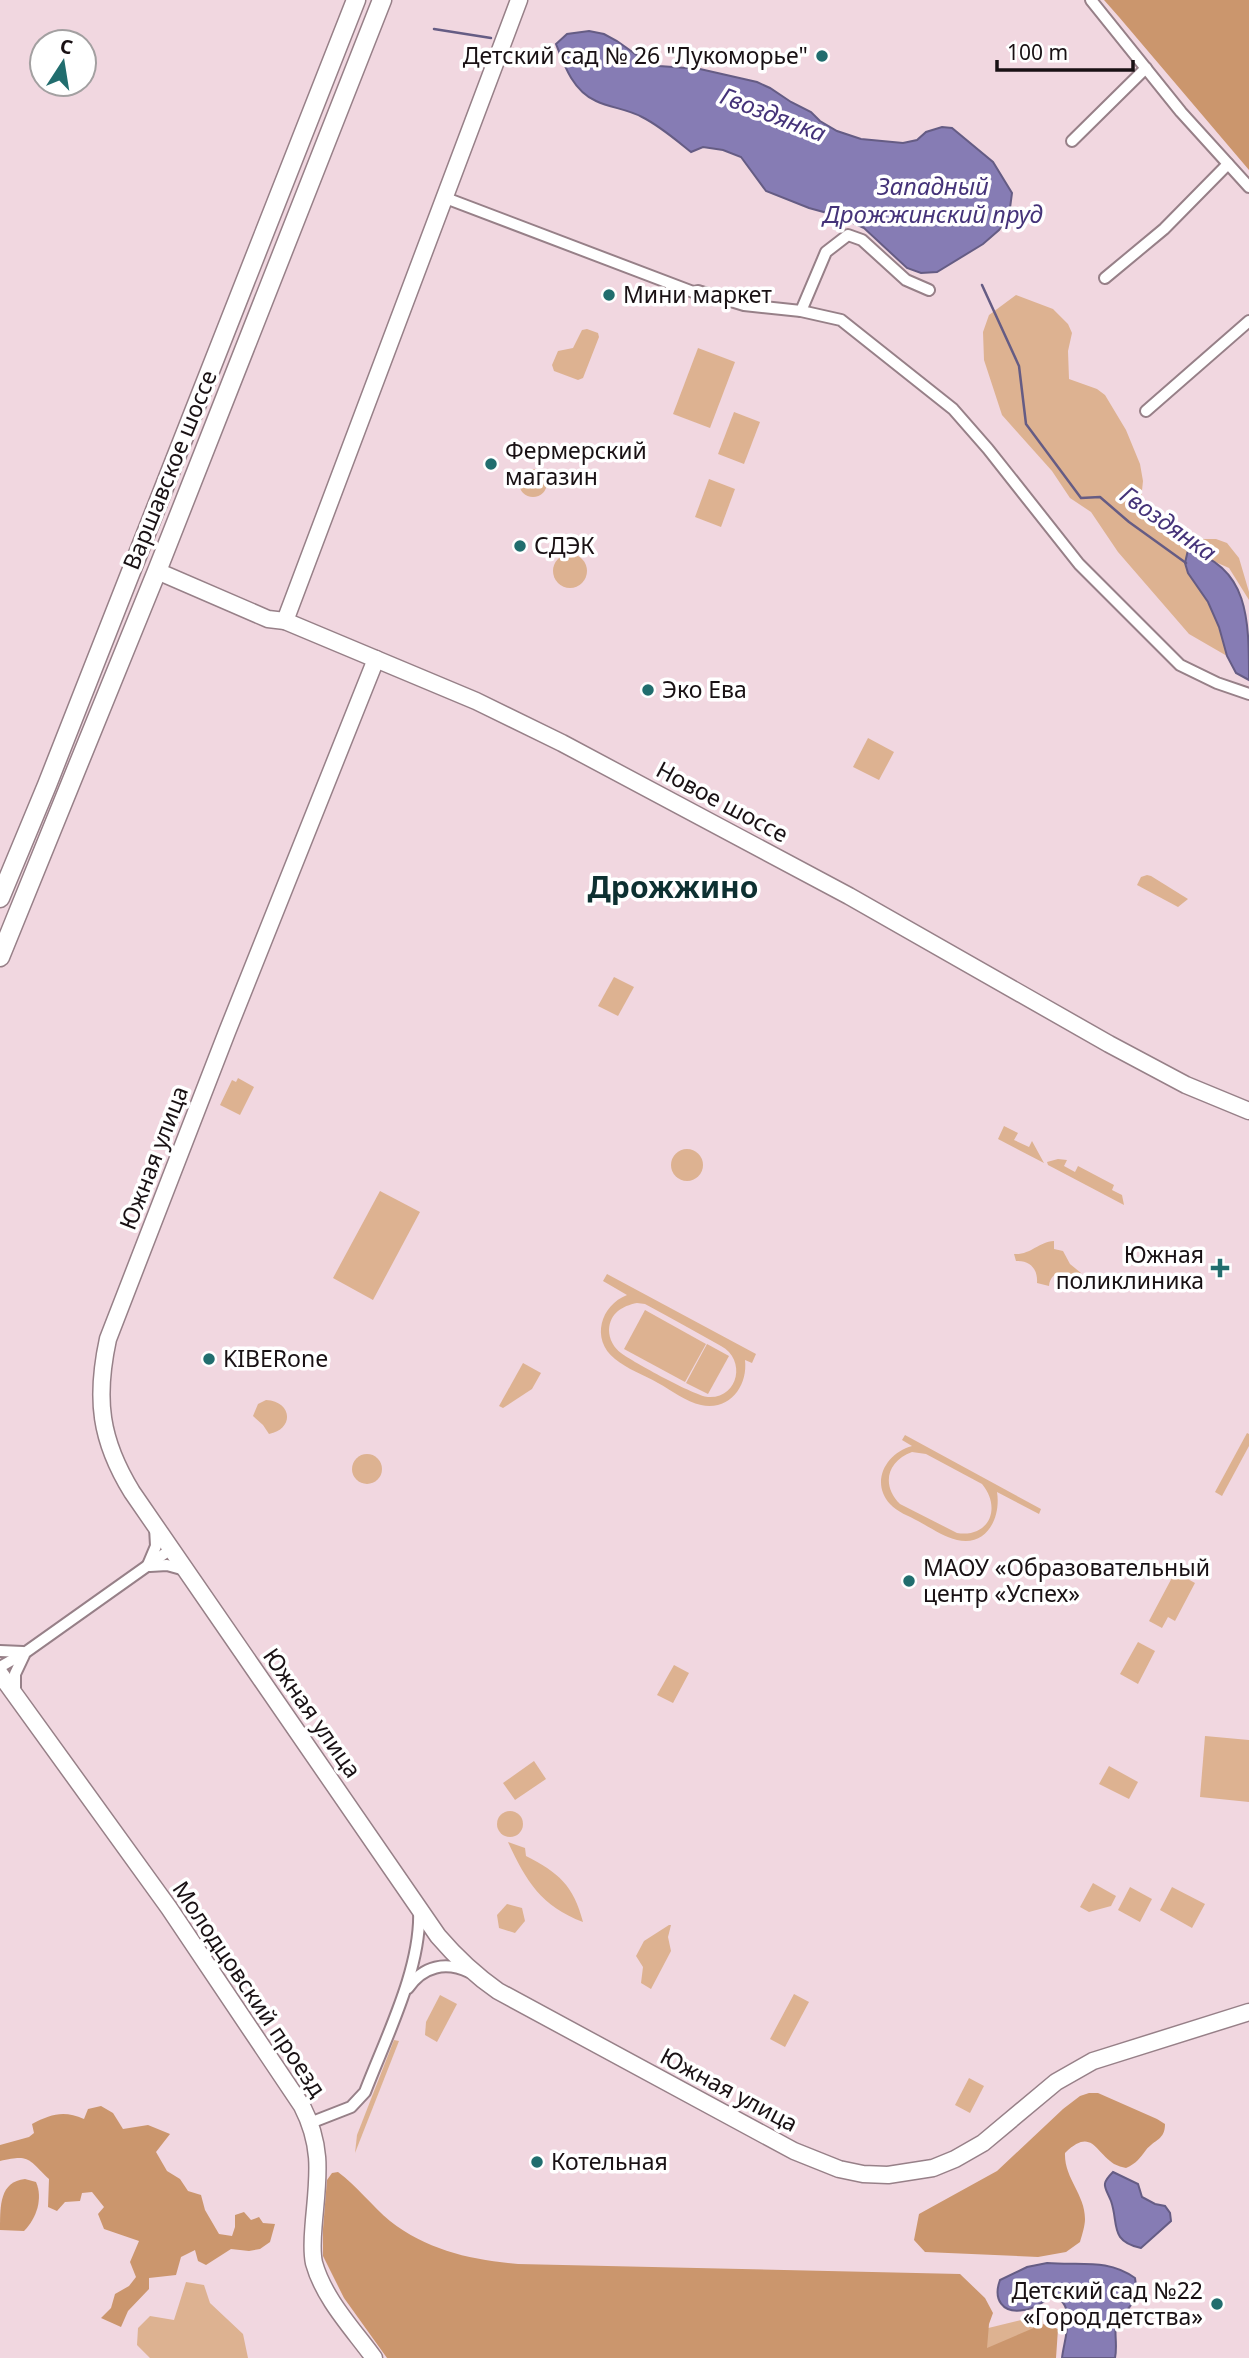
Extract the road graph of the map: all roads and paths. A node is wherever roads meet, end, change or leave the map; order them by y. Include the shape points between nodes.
1 (356, 0) edge
2 (382, 0) edge
3 (519, 0) edge
4 (1091, 0) edge
5 (1146, 68) junction
6 (1072, 141) dead end
7 (1228, 164) junction
8 (1249, 187) edge
9 (443, 197) junction
10 (1105, 278) dead end
11 (929, 290) dead end
12 (801, 311) junction
13 (1249, 321) edge
14 (1146, 411) dead end
15 (157, 570) junction
16 (285, 621) junction
17 (376, 659) junction
18 (1249, 694) edge
19 (0, 898) edge
20 (0, 957) edge
21 (1249, 1111) edge
22 (154, 1524) junction
23 (171, 1549) junction
24 (147, 1567) junction
25 (186, 1571) junction
26 (0, 1651) edge
27 (26, 1652) junction
28 (0, 1667) edge
29 (0, 1674) edge
30 (15, 1695) junction
31 (419, 1908) junction
32 (438, 1936) junction
33 (414, 1964) junction
34 (475, 1975) junction
35 (401, 1999) junction
36 (1249, 2012) edge
37 (310, 2123) junction
38 (374, 2358) edge

1 - 19 main road, Варшавское шоссе
2 - 15 main road, Варшавское шоссе
3 - 9 street
4 - 5 street
5 - 6 street
5 - 7 street
7 - 8 street
7 - 10 street via 1164,229
9 - 12 street via 693,292 744,305
9 - 16 street
11 - 12 street via 905,280 862,240 848,235 826,252
12 - 18 street via 841,320 953,409 1079,564 1163,649 1180,665
13 - 14 street
15 - 16 street, Новое шоссе via 268,619
15 - 20 main road, Варшавское шоссе
16 - 17 street, Новое шоссе
17 - 21 street, Новое шоссе via 562,743 1185,1085
17 - 22 street, Южная улица via 108,1339 101,1370 103,1425 118,1469
22 - 23 street, Южная улица
22 - 24 street via 156,1546
23 - 24 street
23 - 25 street, Южная улица
24 - 25 street via 167,1565
24 - 27 street
25 - 31 street, Южная улица
26 - 27 street
27 - 28 street
27 - 30 street via 15,1674
29 - 30 street, Молодцовский проезд
30 - 37 street, Молодцовский проезд via 176,1919
31 - 32 street, Южная улица
31 - 33 street
32 - 33 street
32 - 34 street, Южная улица
33 - 35 street
34 - 35 street via 445,1965 435,1967 419,1974
34 - 36 street, Южная улица via 794,2151 839,2169 888,2175 933,2168 984,2143 1028,2103 1093,2061
35 - 37 street via 365,2092 351,2107
37 - 38 street, Молодцовский проезд via 319,2169 314,2262 332,2300

